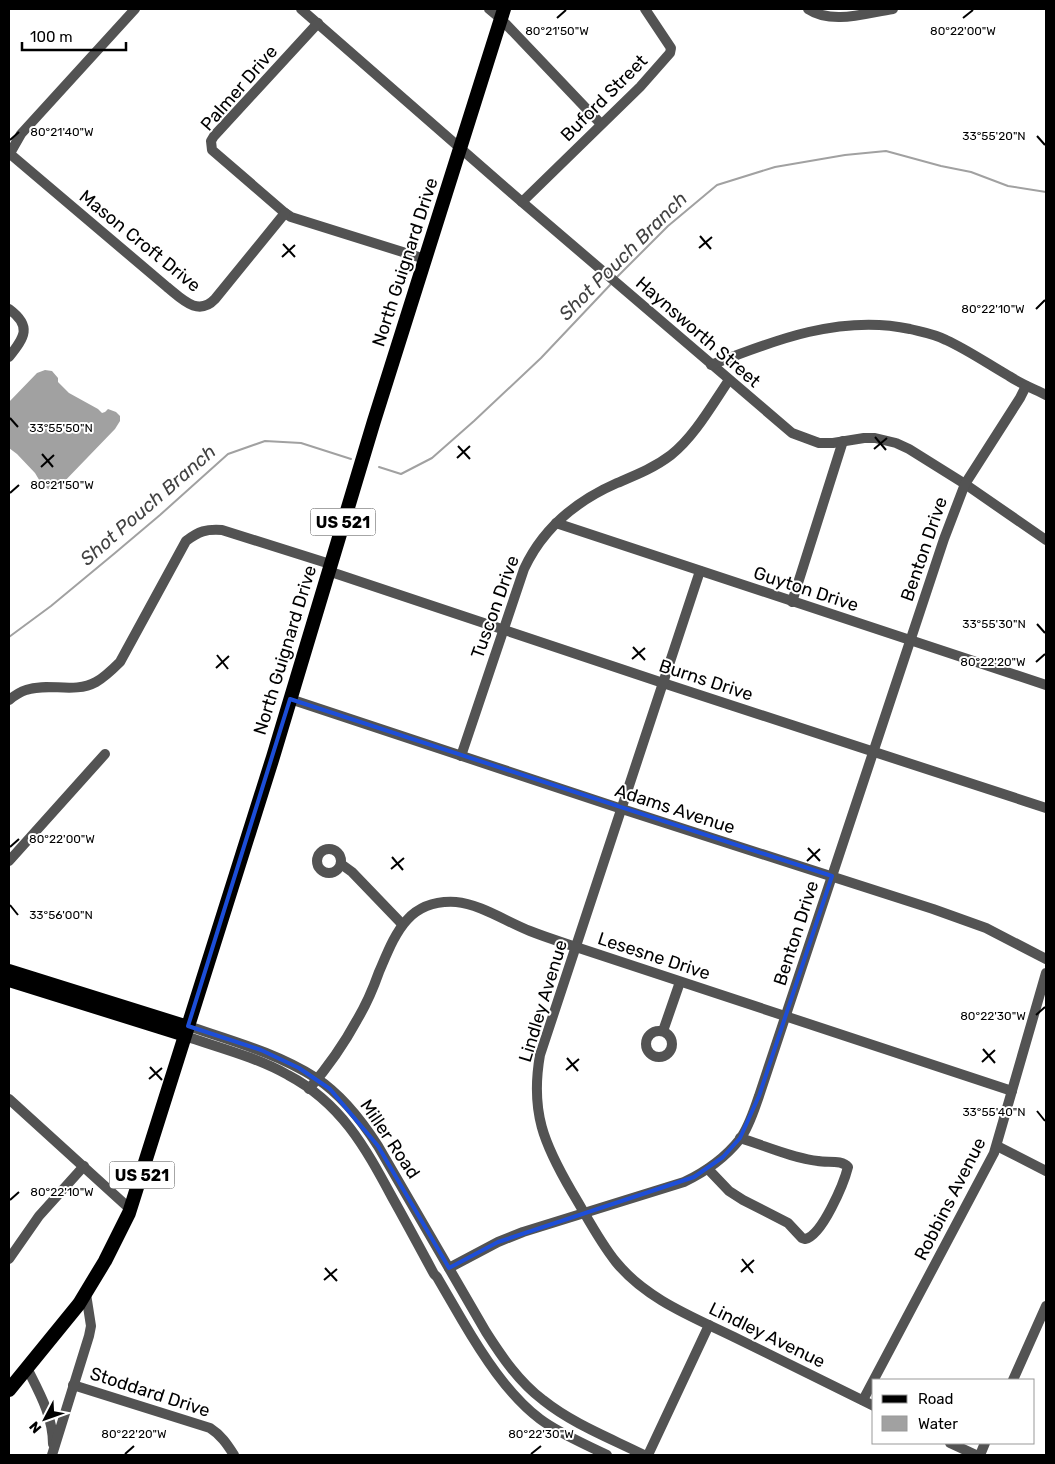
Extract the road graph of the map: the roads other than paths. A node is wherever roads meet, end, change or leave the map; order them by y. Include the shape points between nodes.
1 (135, 9) edge
2 (301, 9) edge
3 (489, 9) edge
4 (645, 9) edge
5 (808, 9) edge
6 (893, 9) edge
7 (502, 14) edge
8 (318, 24) junction
9 (601, 124) junction
10 (460, 148) junction
11 (9, 154) edge
12 (522, 202) junction
13 (285, 213) junction
14 (425, 259) junction
15 (9, 309) edge
16 (9, 357) edge
17 (711, 365) junction
18 (729, 380) junction
19 (1026, 386) junction
20 (1046, 395) edge
21 (842, 441) junction
22 (965, 484) junction
23 (556, 523) junction
24 (1046, 540) edge
25 (329, 567) junction
26 (700, 571) junction
27 (792, 602) junction
28 (503, 629) junction
29 (910, 640) junction
30 (663, 683) junction
31 (1046, 685) edge
32 (290, 699) junction
33 (9, 700) edge
34 (873, 752) junction
35 (105, 754) dead end
36 (461, 756) junction
37 (622, 808) junction
38 (1046, 808) edge
39 (9, 861) edge
40 (341, 864) dead end
41 (832, 876) junction
42 (402, 924) junction
43 (576, 947) junction
44 (1046, 956) edge
45 (9, 970) edge
46 (1046, 972) edge
47 (9, 981) edge
48 (680, 982) junction
49 (786, 1016) junction
50 (187, 1031) junction
51 (663, 1031) dead end
52 (318, 1079) junction
53 (310, 1089) junction
54 (1012, 1091) junction
55 (9, 1099) edge
56 (740, 1138) junction
57 (997, 1146) junction
58 (84, 1166) junction
59 (708, 1169) junction
60 (1046, 1171) edge
61 (130, 1209) junction
62 (585, 1213) junction
63 (9, 1259) edge
64 (449, 1268) junction
65 (82, 1299) junction
66 (1046, 1306) edge
67 (709, 1325) junction
68 (27, 1368) junction
69 (874, 1379) edge
70 (1013, 1379) edge
71 (872, 1383) edge
72 (74, 1385) junction
73 (9, 1390) edge
74 (863, 1400) junction
75 (872, 1405) edge
76 (952, 1444) edge
77 (984, 1444) edge
78 (53, 1453) edge
79 (234, 1455) edge
80 (607, 1455) edge
81 (644, 1455) edge
82 (648, 1455) edge
83 (978, 1455) edge

1 - 11 street via 21,134
2 - 8 street, Haynsworth Street
3 - 7 street
4 - 9 street, Buford Street via 670,53
5 - 6 street via 831,17 844,17
7 - 9 street
7 - 10 highway, North Guignard Drive / US 521
8 - 10 street, Haynsworth Street
8 - 13 street, Palmer Drive via 211,141 215,154
9 - 12 street, Buford Street
10 - 12 street, Haynsworth Street
10 - 14 highway, North Guignard Drive / US 521
11 - 13 street, Mason Croft Drive via 167,287 197,307 206,306 215,299
12 - 17 street, Haynsworth Street
13 - 14 street, Palmer Drive
14 - 25 highway, North Guignard Drive / US 521
15 - 16 street via 24,326 20,342
17 - 18 street, Haynsworth Street
17 - 19 street via 815,330 879,324 945,339
18 - 21 street, Haynsworth Street via 792,433 820,443
18 - 23 street, Tuscon Drive via 690,436 672,454 642,473 590,498
19 - 20 street
19 - 22 street, Benton Drive
21 - 22 street, Haynsworth Street via 875,438 896,443
21 - 27 street
22 - 24 street, Haynsworth Street
22 - 29 street, Benton Drive
23 - 26 street, Guyton Drive
23 - 28 street, Tuscon Drive via 530,557
25 - 28 street, Burns Drive
25 - 32 highway, North Guignard Drive / US 521
25 - 33 street, Burns Drive via 222,530 205,530 186,541 120,662 104,677 78,687 27,689
26 - 27 street, Guyton Drive
26 - 30 street, Lindley Avenue
27 - 29 street, Guyton Drive
28 - 30 street, Burns Drive
28 - 36 street, Tuscon Drive
29 - 31 street, Guyton Drive
29 - 34 street, Benton Drive
30 - 34 street, Burns Drive
30 - 37 street, Lindley Avenue
32 - 36 street, Adams Avenue
32 - 50 highway, North Guignard Drive / US 521
34 - 38 street, Burns Drive
34 - 41 street, Benton Drive
35 - 39 street
36 - 37 street, Adams Avenue
37 - 41 street, Adams Avenue
37 - 43 street, Lindley Avenue
40 - 42 street
41 - 44 street, Adams Avenue via 986,928
41 - 49 street, Benton Drive
42 - 43 street, Lesesne Drive via 424,908 437,903 456,902
42 - 52 street, Lesesne Drive via 356,1022
43 - 48 street, Lesesne Drive
43 - 62 street, Lindley Avenue via 540,1056 536,1089 538,1116 550,1153
45 - 50 main road, Miller Road
46 - 54 street, Robbins Avenue
47 - 50 main road, Miller Road
48 - 49 street, Lesesne Drive
48 - 51 street
49 - 54 street, Lesesne Drive
49 - 56 street, Benton Drive via 752,1114
50 - 52 street, Miller Road via 261,1050
50 - 53 street, Miller Road via 289,1076
50 - 61 highway, North Guignard Drive / US 521
52 - 53 street, Lesesne Drive
52 - 64 street, Miller Road via 348,1106 366,1128
53 - 80 street, Miller Road via 356,1134 434,1274 496,1373 538,1418
54 - 57 street, Robbins Avenue
55 - 58 street
56 - 59 street, Benton Drive
56 - 59 street via 802,1158 846,1164 845,1180 812,1236 802,1238 788,1223 729,1191
57 - 60 street
57 - 69 street, Robbins Avenue
58 - 61 street
58 - 63 street via 38,1216
59 - 62 street, Benton Drive via 684,1182
61 - 65 highway, North Guignard Drive / US 521
62 - 64 street, Benton Drive via 498,1242
62 - 67 street, Lindley Avenue via 616,1263 640,1286
64 - 81 street, Miller Road via 499,1353 532,1392 569,1419
65 - 68 highway, US 521
65 - 72 street via 91,1326
66 - 70 street
67 - 74 street, Lindley Avenue
67 - 82 street
68 - 73 highway, US 521
68 - 78 street via 47,1409 53,1434
71 - 74 street, Robbins Avenue
72 - 78 street
72 - 79 street, Stoddard Drive via 210,1428 218,1432
74 - 75 street, Lindley Avenue
76 - 83 street
77 - 83 street

